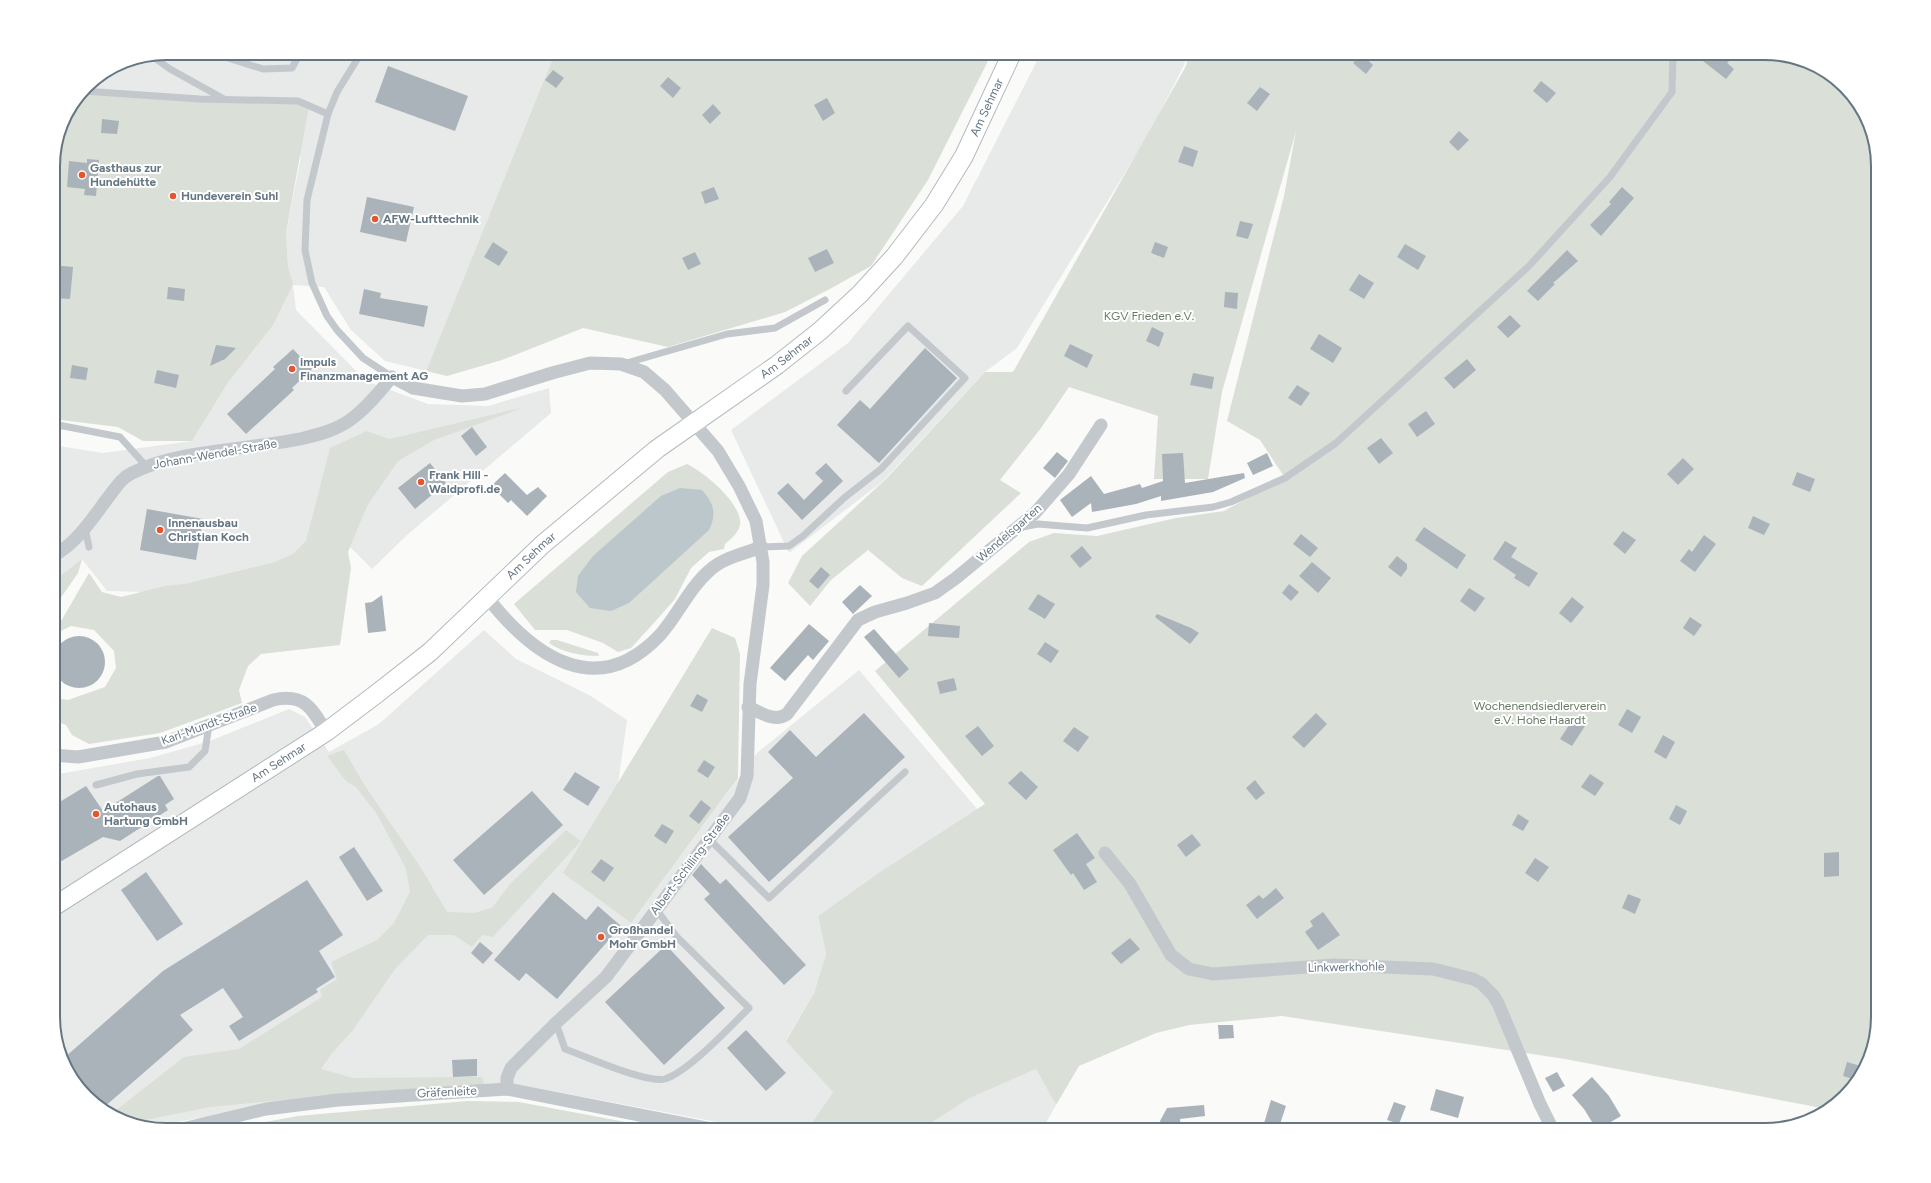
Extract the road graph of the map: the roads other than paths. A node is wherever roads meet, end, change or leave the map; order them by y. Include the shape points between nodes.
1 (158, 60) edge
2 (234, 60) edge
3 (296, 60) edge
4 (357, 60) edge
5 (1009, 60) edge
6 (1673, 60) edge
7 (91, 91) edge
8 (226, 100) junction
9 (328, 114) junction
10 (825, 300) dead end
11 (621, 364) junction
12 (392, 377) junction
13 (846, 391) dead end
14 (694, 423) junction
15 (60, 425) edge
16 (1101, 425) dead end
17 (146, 466) junction
18 (85, 528) junction
19 (1018, 528) junction
20 (89, 547) dead end
21 (762, 547) junction
22 (60, 552) edge
23 (487, 597) junction
24 (748, 708) junction
25 (209, 725) junction
26 (326, 732) junction
27 (60, 756) edge
28 (905, 772) dead end
29 (96, 785) dead end
30 (709, 839) junction
31 (1105, 853) dead end
32 (60, 903) edge
33 (656, 909) junction
34 (556, 1023) junction
35 (508, 1089) junction
36 (209, 1123) edge
37 (680, 1123) edge
38 (1550, 1123) edge

1 - 8 lane
2 - 3 lane via 263,69 292,68
4 - 9 lane
5 - 14 main road, Am Sehmar via 958,165 924,220 894,257 798,350
6 - 19 lane via 1672,92 1610,177 1529,266 1336,443 1285,478 1214,507 1146,515 1087,528 1038,524
7 - 8 lane
8 - 9 lane via 298,101
9 - 12 lane via 307,200 304,233 307,264 318,298 337,330 363,358
10 - 11 lane via 775,328 727,334
11 - 12 street via 590,363 552,372 492,392 462,396 413,388
11 - 14 street via 644,372 665,390
12 - 17 street, Johann-Wendel-Straße via 350,420 326,432 283,443 185,457
13 - 21 lane via 908,326 965,378 881,469 844,498 803,536 790,546
14 - 21 street, Albert-Schilling-Straße via 718,451 739,486 756,521
14 - 23 main road, Am Sehmar via 657,449 578,514
15 - 17 lane via 120,437
16 - 19 street, Wendelsgarten via 1069,474 1035,513
17 - 18 street, Johann-Wendel-Straße via 125,477
18 - 20 lane
18 - 22 street, Johann-Wendel-Straße
19 - 24 street, Wendelsgarten via 935,593 858,620 784,716 775,718
21 - 23 street via 720,562 709,570 661,634 645,650 609,668 576,666 557,660 518,632
21 - 24 street, Albert-Schilling-Straße via 763,585
23 - 26 main road, Am Sehmar via 430,652
24 - 30 street, Albert-Schilling-Straße via 747,776 740,798
25 - 26 street, Karl-Mundt-Straße via 274,700 294,698 312,708
25 - 27 street, Karl-Mundt-Straße via 166,742 78,757
25 - 29 lane via 205,751 189,767 137,774
26 - 32 main road, Am Sehmar
28 - 30 lane via 769,898
30 - 33 street, Albert-Schilling-Straße
31 - 38 street, Linkwerkhohle via 1130,884 1170,955 1189,969 1213,974 1334,965 1389,966 1433,969 1481,983 1498,1003
33 - 34 street, Albert-Schilling-Straße via 606,977
33 - 34 lane via 677,937 749,1008 690,1063 664,1079 649,1079 565,1049
34 - 35 street, Albert-Schilling-Straße via 511,1068 507,1078
35 - 36 street, Gräfenleite via 338,1100 266,1110
35 - 37 street, Gräfenleite

